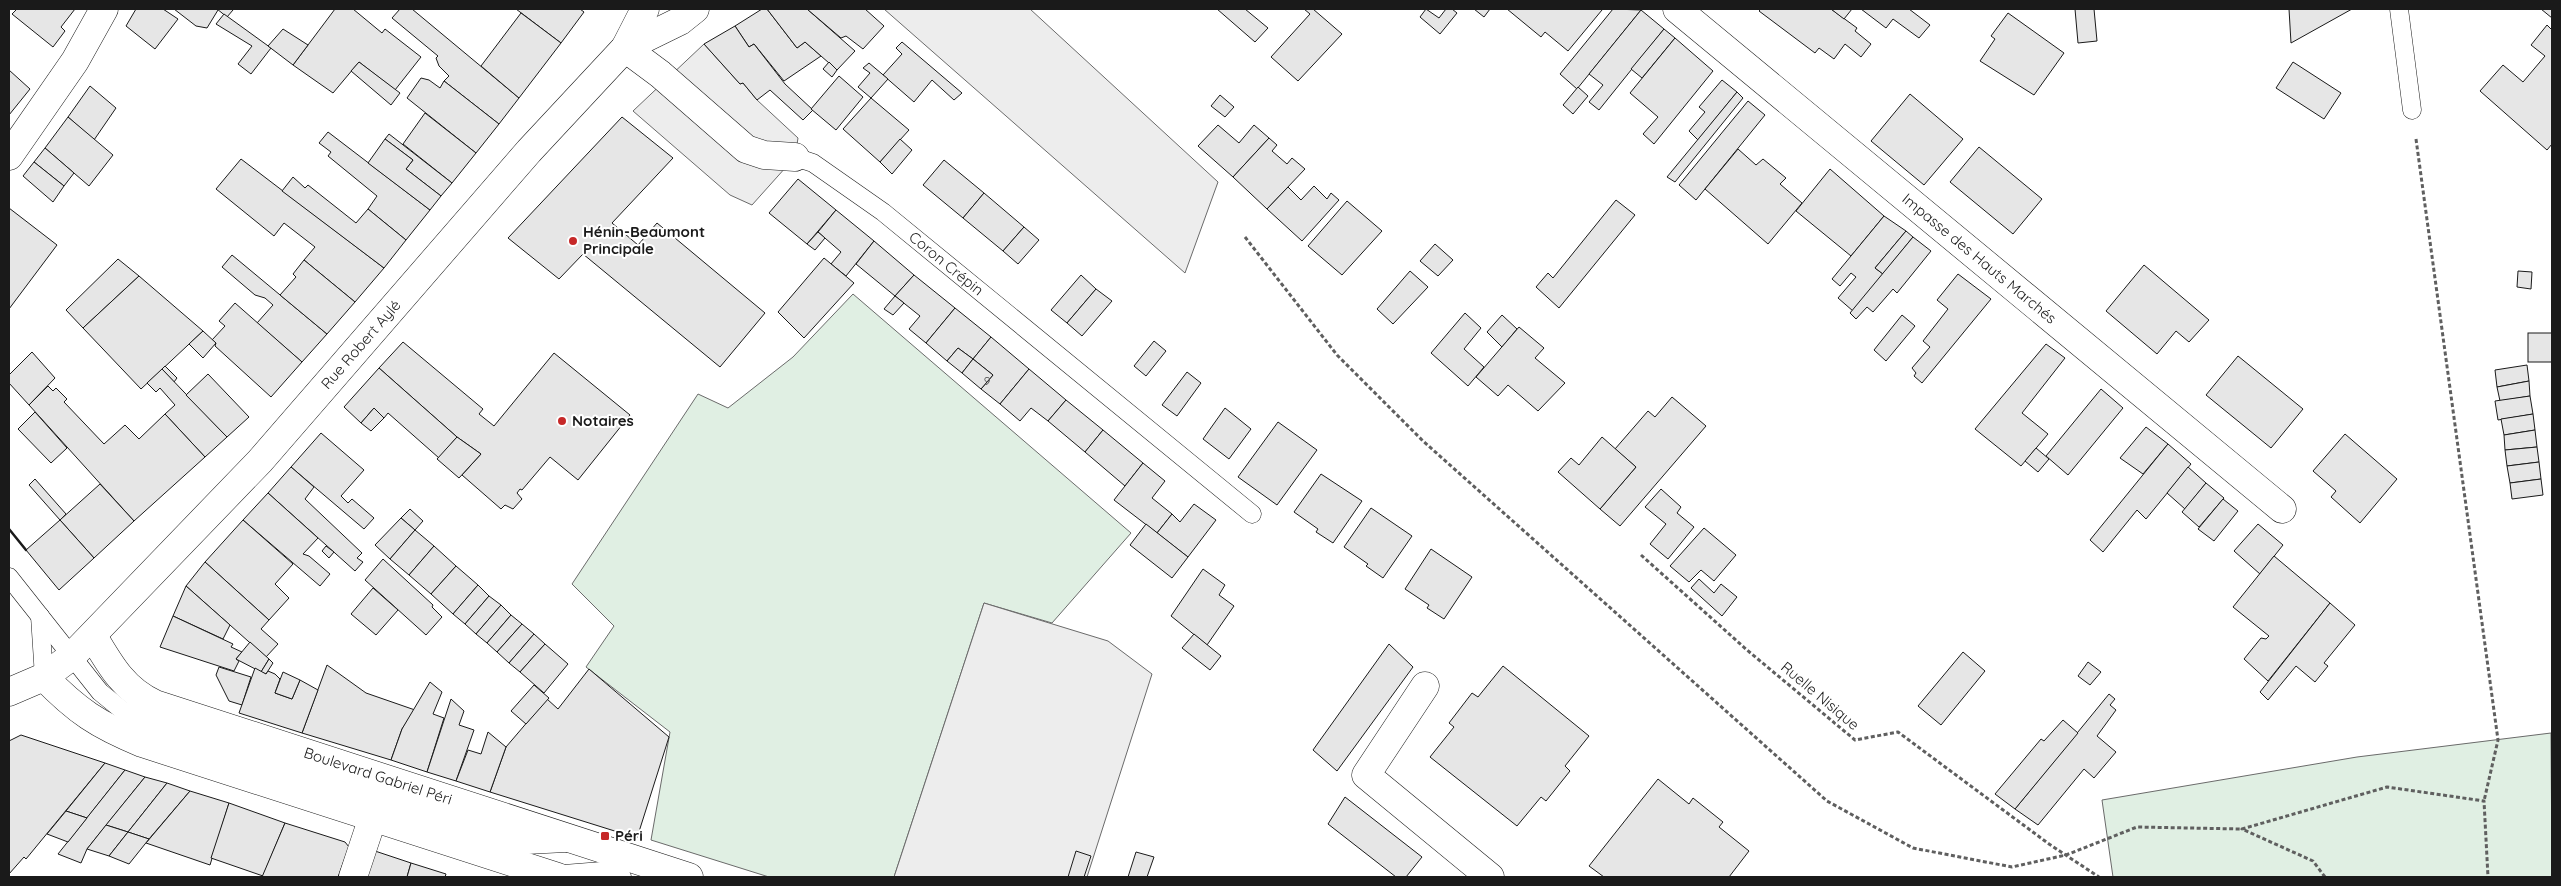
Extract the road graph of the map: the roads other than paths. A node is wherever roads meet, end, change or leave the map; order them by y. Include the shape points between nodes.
1 (104, 9) edge
2 (645, 9) edge
3 (695, 9) edge
4 (1677, 9) edge
5 (2399, 9) edge
6 (625, 48) junction
7 (2412, 110) road end
8 (9, 156) edge
9 (795, 157) joint
10 (2282, 508) dead end
11 (1252, 514) dead end
12 (9, 576) edge
13 (40, 616) junction
14 (93, 636) junction
15 (72, 656) junction
16 (44, 677) junction
17 (1425, 686) dead end
18 (9, 692) edge
19 (372, 817) junction
20 (580, 842) junction
21 (554, 876) edge
22 (353, 877) edge
23 (622, 877) edge
24 (689, 877) edge
25 (1490, 877) edge

1 - 8 main road via 75,61
2 - 6 main road, Rue Robert Aylé
3 - 6 main road, Rue Robert Aylé via 680,21
4 - 10 main road, Impasse des Hauts Marchés
5 - 7 lane
6 - 9 main road, Coron Crépin via 746,149 764,155
6 - 14 main road, Rue Robert Aylé via 529,151 260,461
9 - 11 lane, Coron Crépin via 813,163 884,212
12 - 13 lane
13 - 15 lane
13 - 16 lane
14 - 15 main road, Rue Robert Aylé
14 - 20 main road, Boulevard Gabriel Péri via 125,685 155,704
15 - 16 main road, Rue Robert Aylé
15 - 20 lane via 100,692 122,710 148,723 526,845
16 - 18 main road, Rue Robert Aylé
16 - 19 main road via 71,704 104,727
17 - 25 main road via 1366,775
19 - 21 main road
19 - 22 main road
20 - 24 main road, Boulevard Gabriel Péri
21 - 23 lane via 602,871

